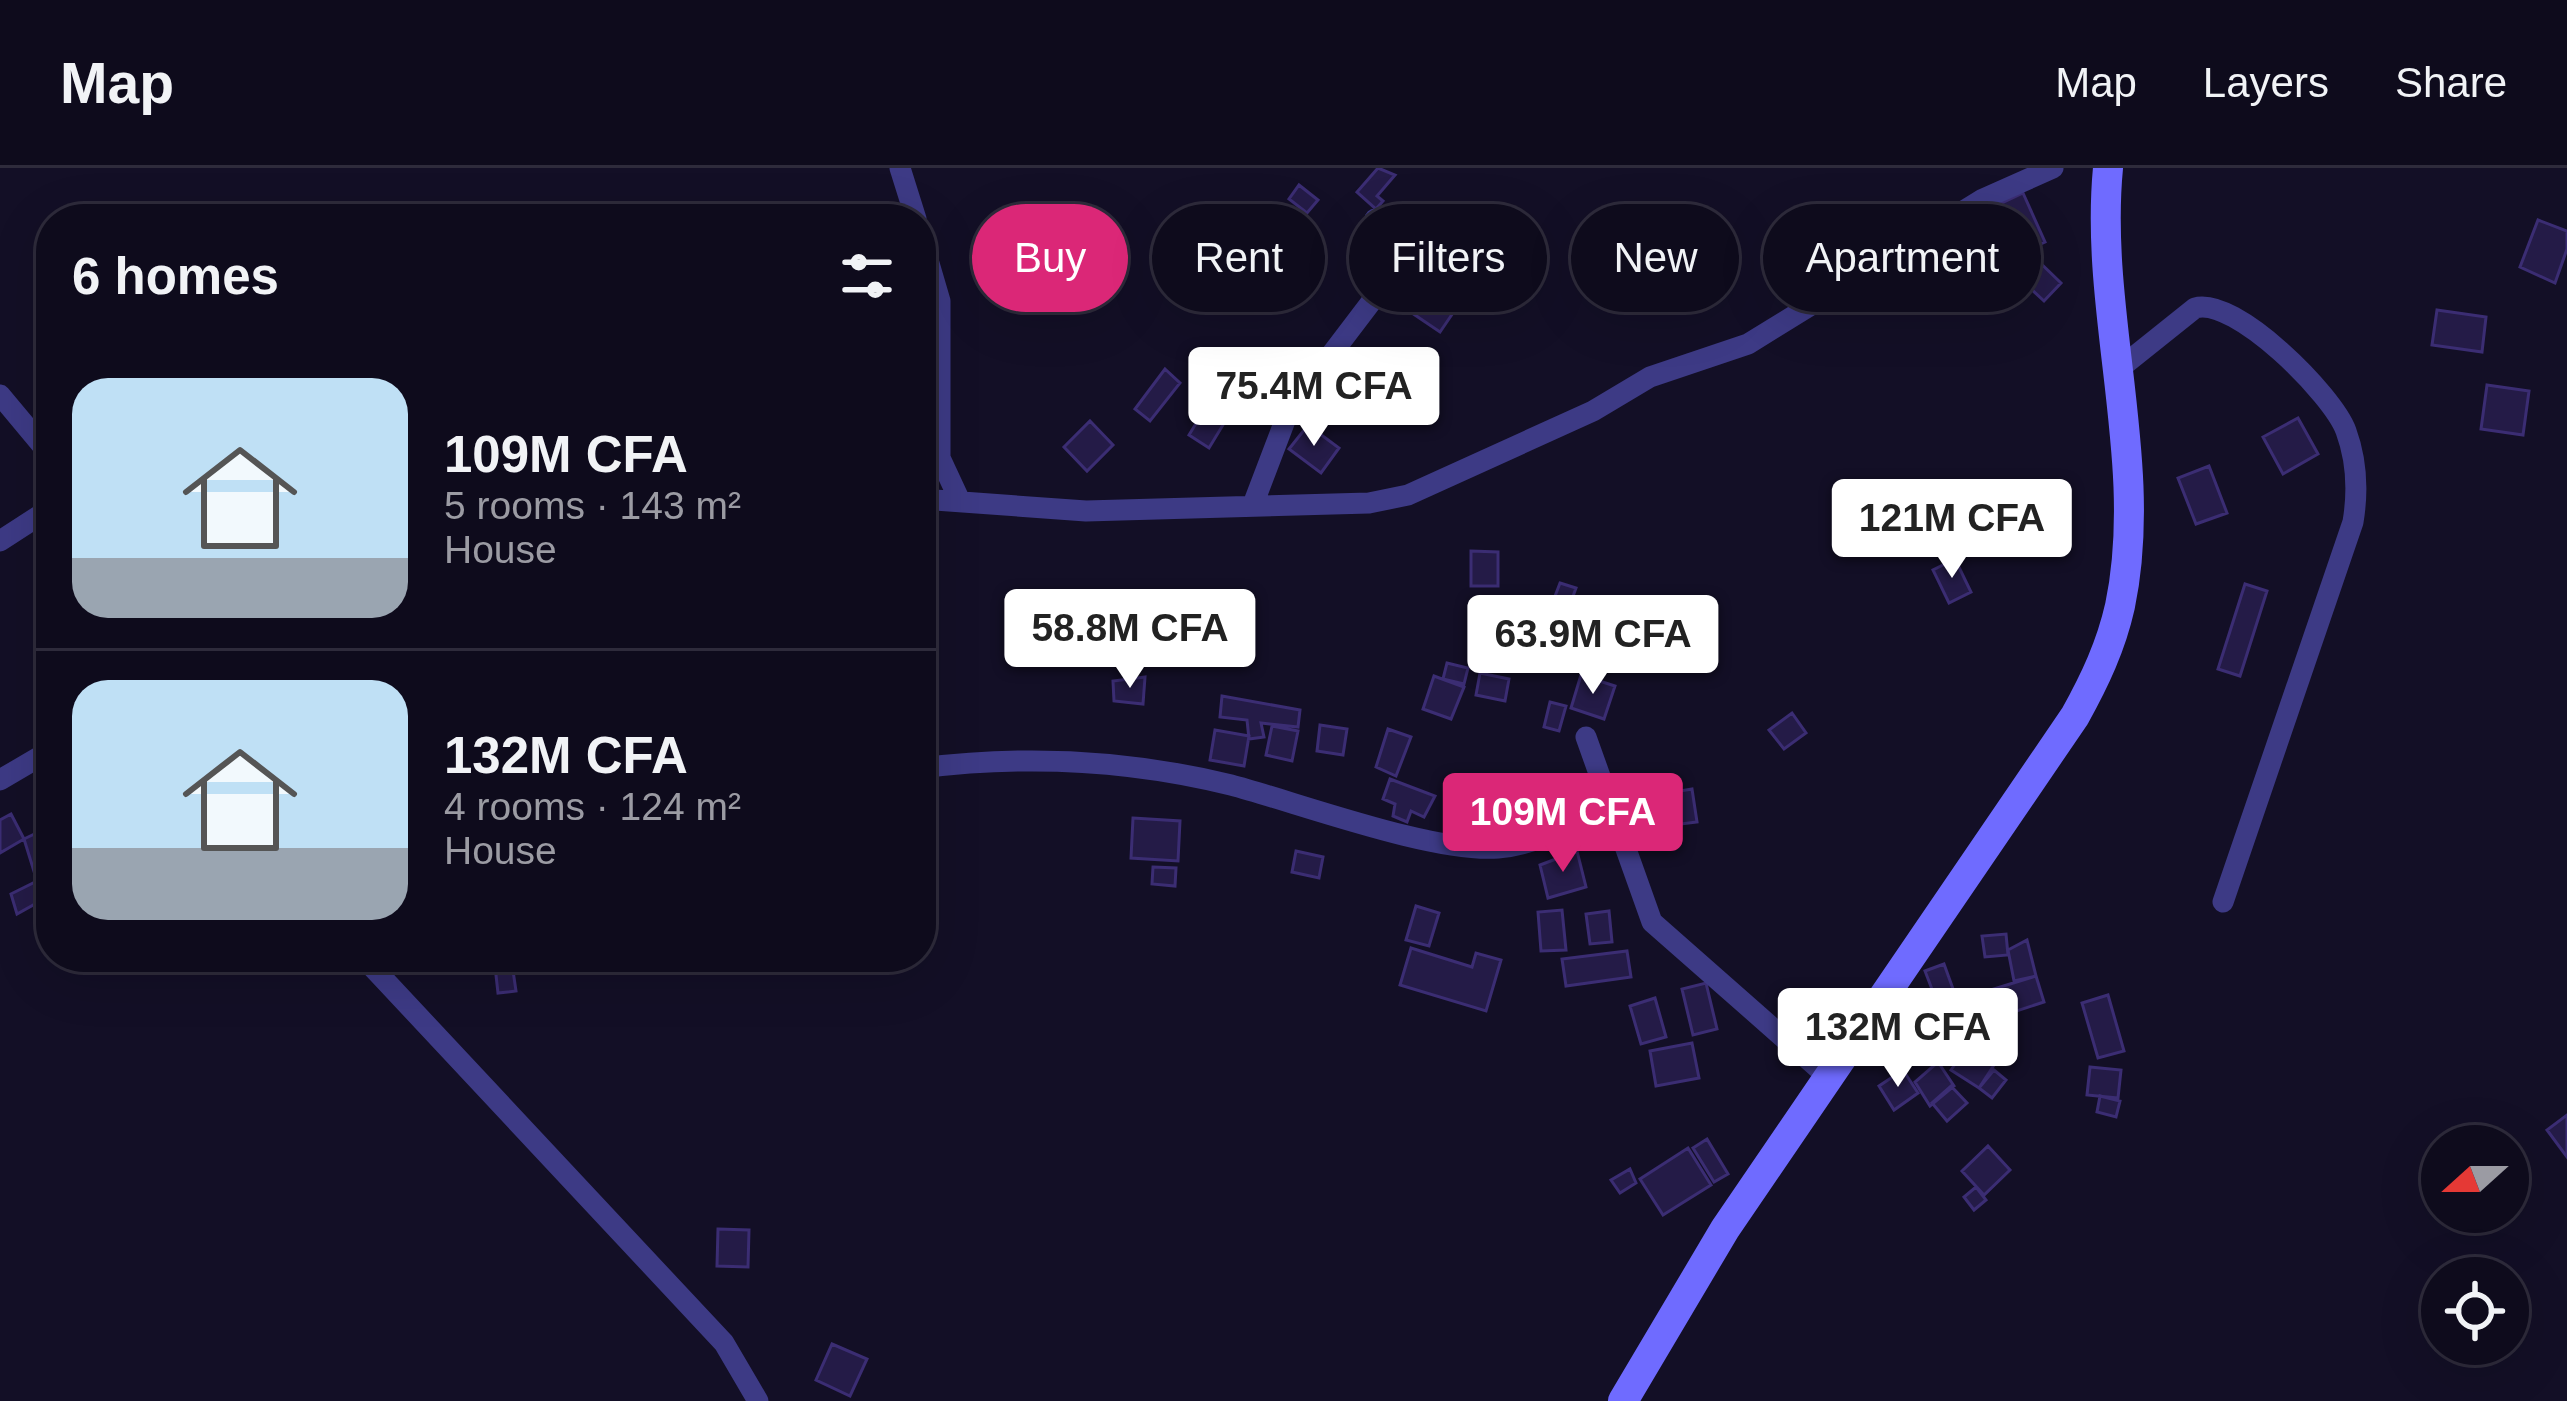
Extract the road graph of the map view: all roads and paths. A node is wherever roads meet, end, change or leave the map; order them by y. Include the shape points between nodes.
1 (900, 168) edge
2 (2053, 168) edge
3 (2108, 168) edge
4 (911, 204) edge
5 (936, 287) edge
6 (1364, 312) edge
7 (2115, 372) junction
8 (0, 395) edge
9 (36, 438) edge
10 (940, 458) junction
11 (936, 466) edge
12 (936, 498) edge
13 (960, 502) junction
14 (1254, 502) junction
15 (36, 518) edge
16 (0, 541) edge
17 (1586, 737) dead end
18 (36, 759) edge
19 (936, 767) edge
20 (0, 781) edge
21 (1610, 808) junction
22 (2223, 902) dead end
23 (377, 972) edge
24 (1827, 1076) junction
25 (758, 1401) edge
26 (1623, 1401) edge

1 - 4 street
2 - 14 street via 1983,199 1748,344 1650,377 1408,495 1369,503
3 - 7 street
5 - 10 street
6 - 14 street via 1289,410
7 - 22 street via 2195,308 2224,310 2330,400 2354,460 2353,522
7 - 24 street via 2126,530 2120,603 2104,662
8 - 9 street
10 - 11 street
10 - 13 street
12 - 13 street
13 - 14 street via 1086,511
15 - 16 street
17 - 21 street
18 - 20 street
19 - 21 street via 1043,759 1124,767 1226,784 1473,848 1523,843
21 - 24 street via 1652,922
23 - 25 street via 724,1343
24 - 26 street

